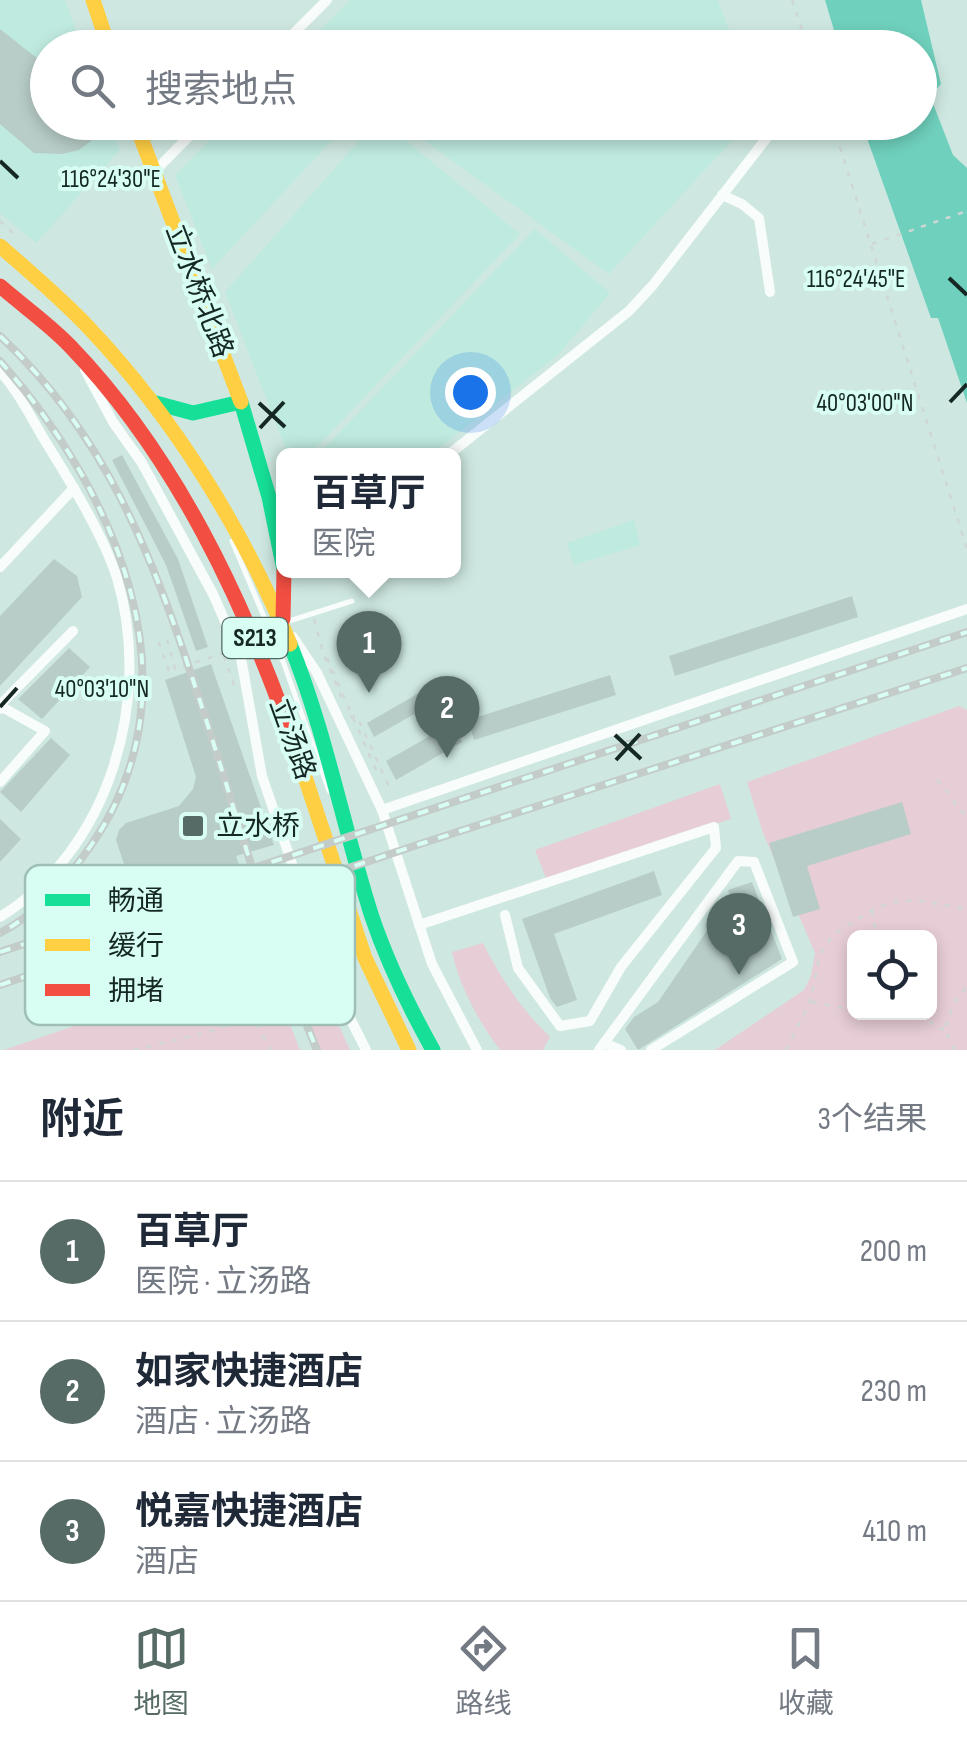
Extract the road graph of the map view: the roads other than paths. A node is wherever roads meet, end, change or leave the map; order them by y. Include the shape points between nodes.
1 (94, 0) edge
2 (326, 0) edge
3 (103, 30) edge
4 (297, 30) edge
5 (142, 140) edge
6 (185, 140) edge
7 (765, 140) edge
8 (154, 172) junction
9 (722, 194) junction
10 (0, 246) edge
11 (0, 286) edge
12 (770, 292) dead end
13 (72, 348) junction
14 (0, 372) edge
15 (152, 402) junction
16 (241, 402) junction
17 (457, 448) edge
18 (74, 488) junction
19 (216, 501) junction
20 (276, 512) edge
21 (0, 567) edge
22 (287, 578) edge
23 (352, 601) dead end
24 (967, 609) edge
25 (283, 623) junction
26 (73, 631) dead end
27 (1, 707) edge
28 (0, 782) edge
29 (382, 810) junction
30 (342, 816) junction
31 (57, 865) edge
32 (292, 865) edge
33 (334, 865) edge
34 (25, 902) edge
35 (505, 915) dead end
36 (0, 917) edge
37 (420, 925) junction
38 (355, 933) edge
39 (354, 1025) edge
40 (602, 1046) edge
41 (366, 1050) edge
42 (409, 1050) edge
43 (433, 1050) edge
44 (477, 1050) edge
45 (621, 1050) edge
46 (650, 1050) edge

1 - 3 main road
2 - 4 street
5 - 8 main road, 立水桥北路
6 - 8 street
7 - 9 street
8 - 16 main road, 立水桥北路
9 - 12 street via 759,218
9 - 17 street via 629,311
10 - 15 main road, 立汤路 / S213 via 90,328
11 - 13 main road, 立汤路 / S213
13 - 32 street, 立汤路 / S213 via 142,463 241,658 262,776
13 - 33 main road, 立汤路 / S213 via 135,422 228,577
14 - 18 street
15 - 16 main road via 193,413
15 - 19 main road, 立汤路 / S213
16 - 20 main road, 立水桥北路
18 - 21 street
18 - 31 street via 116,577 131,657 125,725 106,792
19 - 25 main road, 立汤路 / S213
19 - 30 lane
22 - 25 main road, 立水桥北路
23 - 25 lane
24 - 29 street
25 - 29 street, 立汤路 / S213 via 317,673
25 - 30 main road, 立汤路 / S213
26 - 27 street
27 - 28 street via 45,731
29 - 37 street, 立汤路 / S213
30 - 43 main road, 立汤路 / S213 via 385,952
34 - 36 street
35 - 37 street via 518,968 560,1026 590,1020 621,967 716,848 714,827
37 - 44 street, 立汤路 / S213 via 432,964
38 - 42 main road, 立汤路 / S213
39 - 41 street, 立汤路 / S213
40 - 45 street
40 - 46 street via 738,861 754,862 793,962

